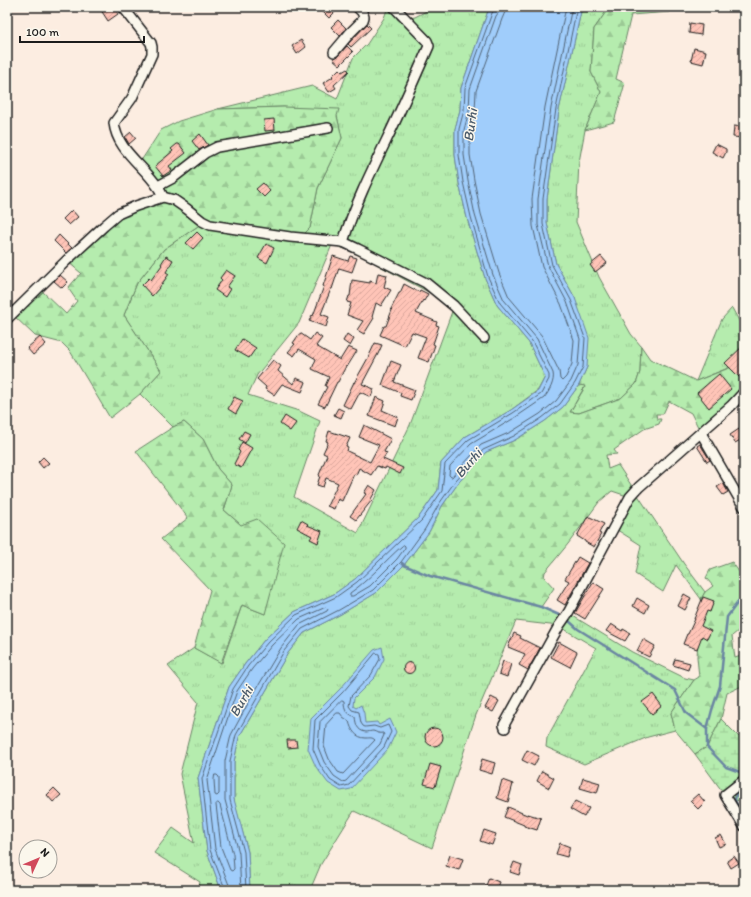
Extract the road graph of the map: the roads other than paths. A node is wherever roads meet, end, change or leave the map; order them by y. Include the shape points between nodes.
1 (123, 7) edge
2 (357, 7) edge
3 (394, 7) edge
4 (334, 52) dead end
5 (328, 128) dead end
6 (158, 186) junction
7 (163, 197) junction
8 (343, 242) junction
9 (7, 319) edge
10 (484, 338) dead end
11 (744, 392) edge
12 (701, 433) junction
13 (744, 507) edge
14 (505, 728) dead end
15 (744, 780) edge
16 (744, 826) edge

1 - 6 street via 151,43 152,54 132,98 114,123 115,131 121,144
2 - 4 street via 362,12 363,20
3 - 8 street via 429,46 371,172
5 - 6 street via 217,147
6 - 7 street
7 - 8 street via 174,200 210,225
7 - 9 street via 118,214
8 - 10 street via 426,283 454,306
11 - 12 street
12 - 13 street
12 - 14 street via 630,497 504,725
15 - 16 street via 725,795

